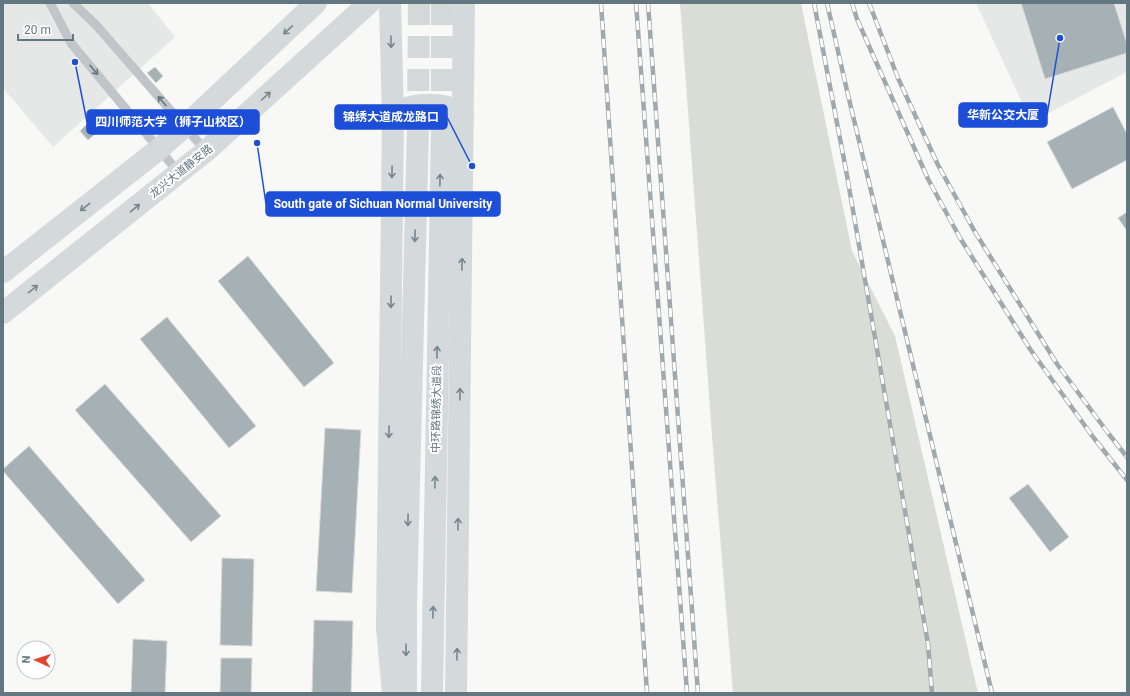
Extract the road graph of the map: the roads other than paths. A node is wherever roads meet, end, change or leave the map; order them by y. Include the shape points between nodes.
1 (50, 3) edge
2 (73, 3) edge
3 (316, 3) edge
4 (369, 3) edge
5 (390, 3) edge
6 (464, 3) edge
7 (463, 117) junction
8 (393, 118) junction
9 (442, 125) tunnel mouth
10 (184, 127) junction
11 (418, 127) tunnel mouth
12 (159, 149) junction
13 (206, 151) junction
14 (179, 173) junction
15 (3, 272) edge
16 (3, 313) edge
17 (393, 693) edge
18 (406, 693) edge
19 (432, 693) edge
20 (456, 693) edge

1 -> 12 lane via 71,42
10 -> 2 lane via 96,25
3 -> 10 main road
13 -> 4 main road, 龙兴大道静安路
5 -> 8 main road
6 - 7 main road
7 - 8 main road via 451,108 426,105 400,112
20 -> 7 main road
8 -> 17 main road via 387,628
19 -> 9 main road, 中环路锦绣大道段
10 - 12 main road
10 - 13 lane
11 -> 18 main road
12 - 14 lane
12 -> 15 main road
13 - 14 main road, 龙兴大道静安路
16 -> 14 main road, 龙兴大道静安路

